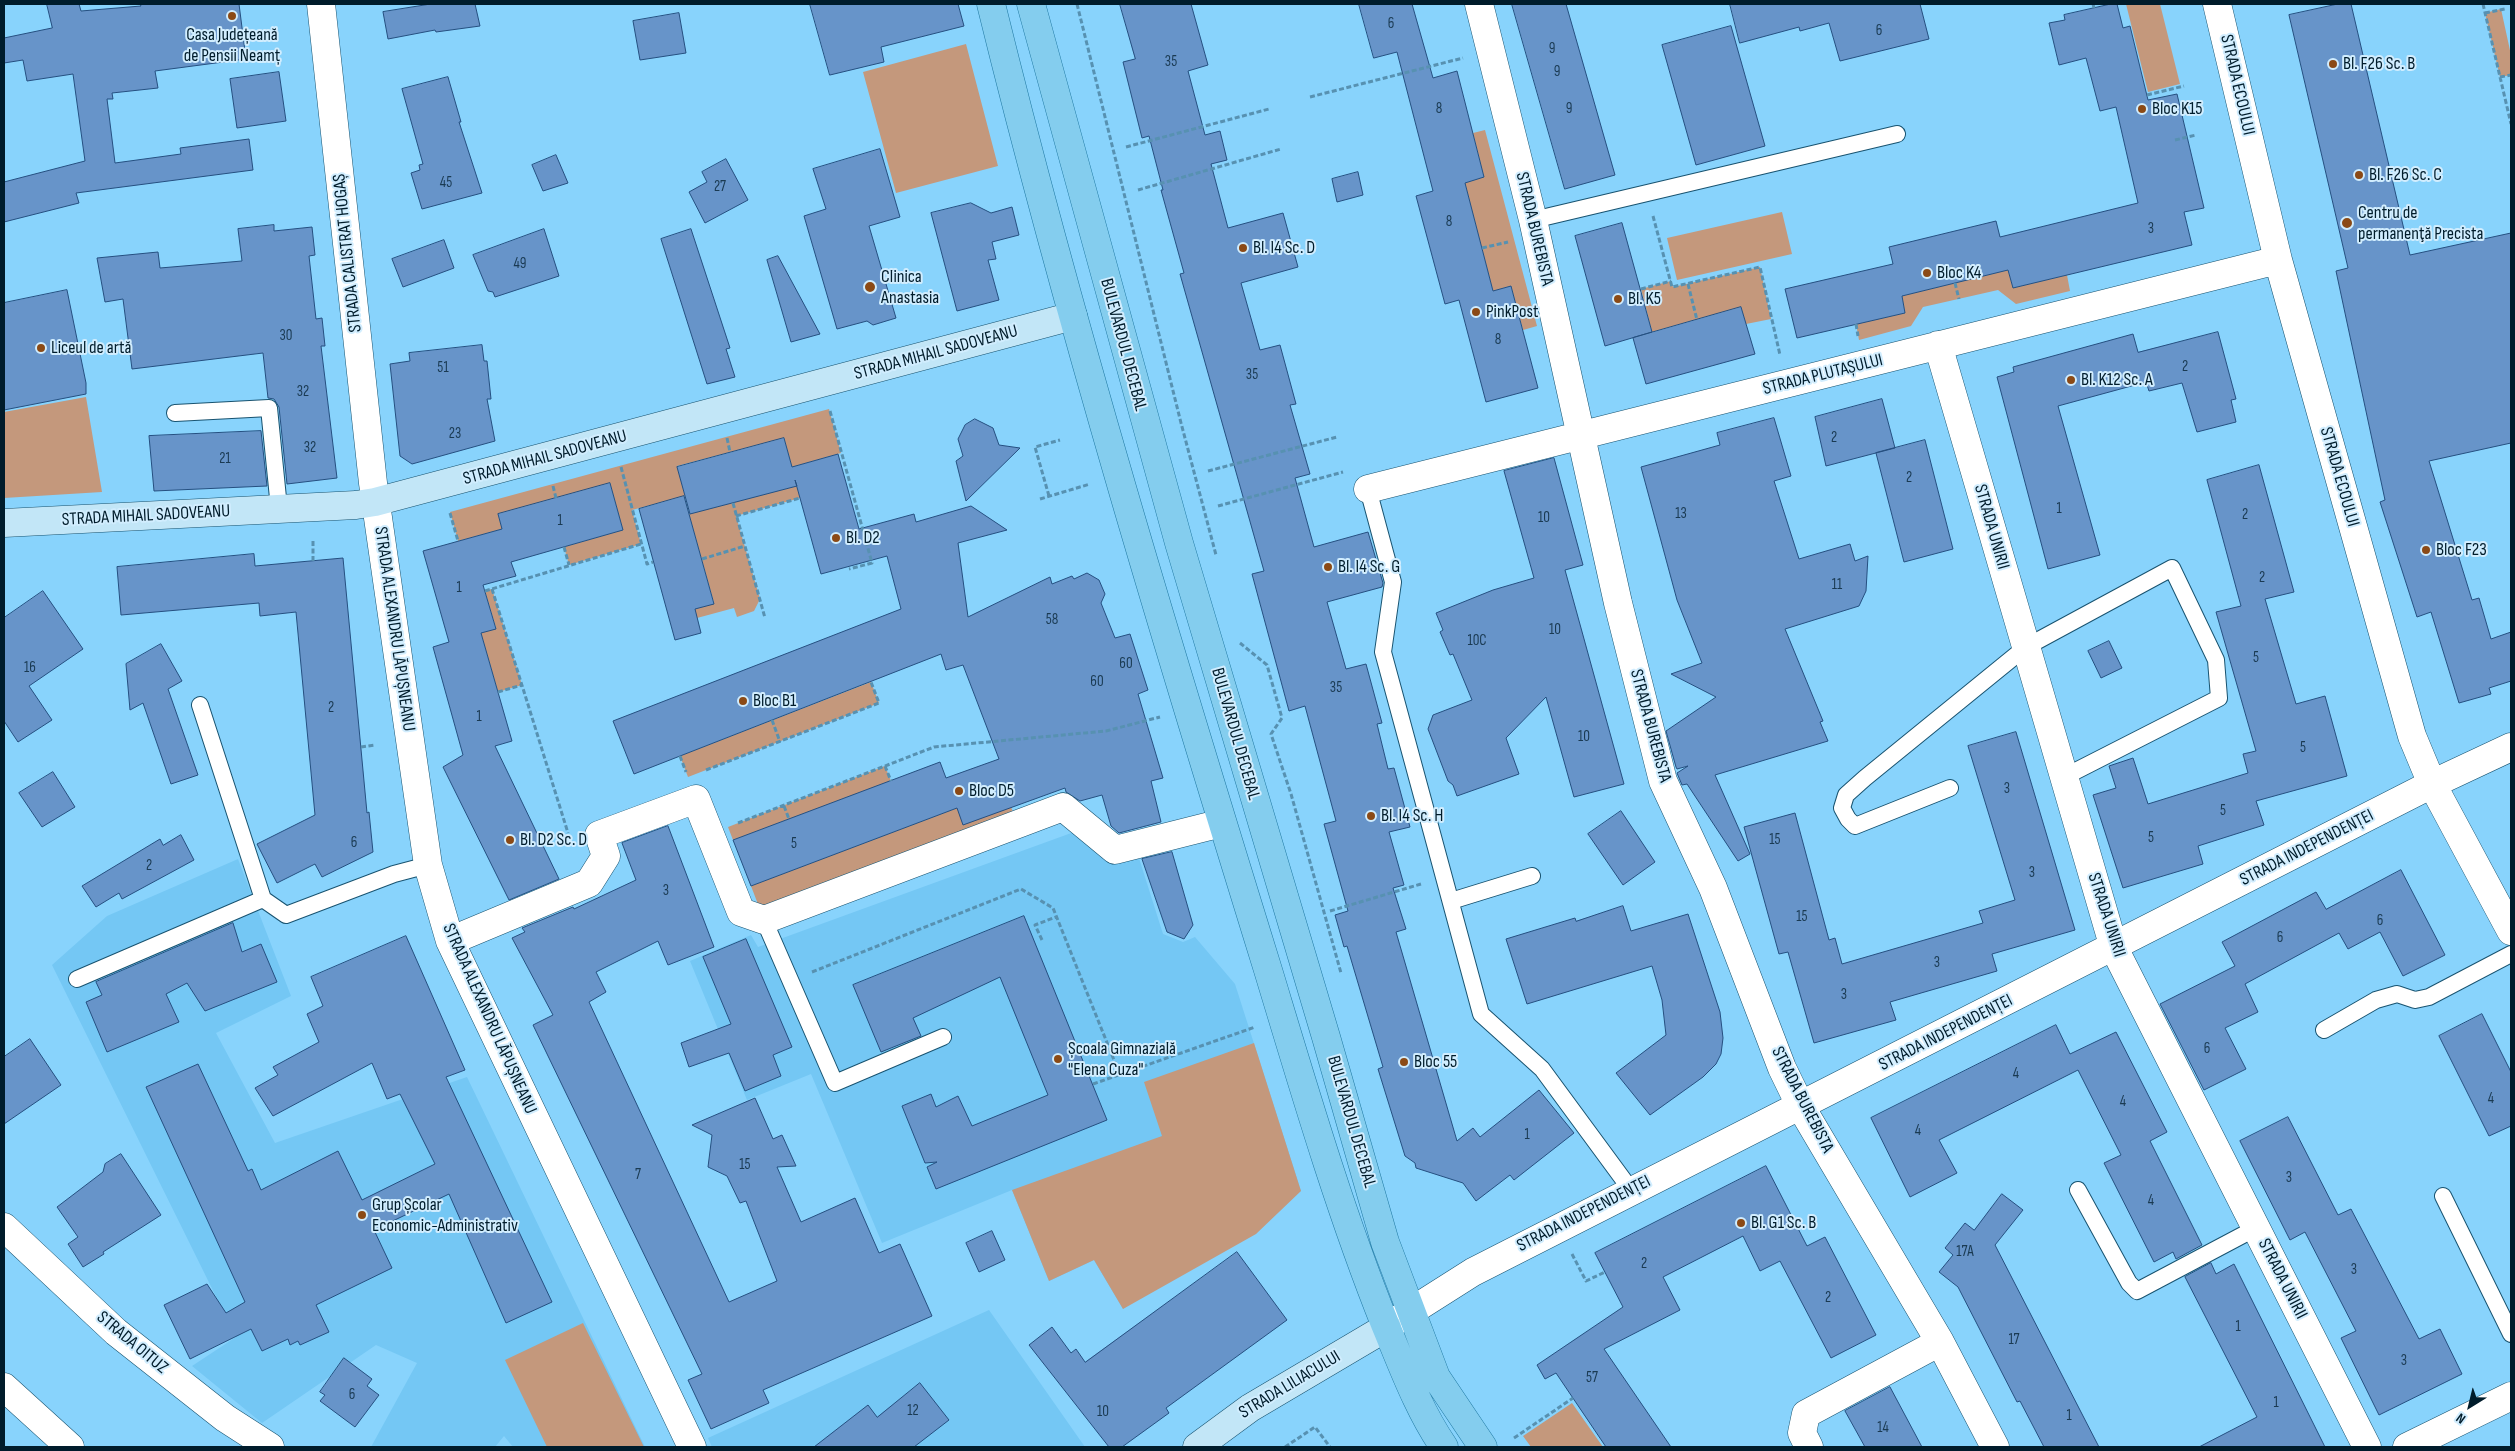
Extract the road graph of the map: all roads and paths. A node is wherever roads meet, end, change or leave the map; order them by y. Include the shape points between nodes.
1 (321, 4) edge
2 (991, 4) edge
3 (1031, 4) edge
4 (1078, 4) edge
5 (1478, 4) edge
6 (2217, 4) edge
7 (2483, 4) edge
8 (2505, 9) dead end
9 (2486, 13) junction
10 (1466, 57) dead end
11 (2511, 75) edge
12 (2500, 77) junction
13 (2184, 86) dead end
14 (2147, 95) dead end
15 (1310, 96) dead end
16 (1269, 109) dead end
17 (2510, 124) edge
18 (1897, 134) dead end
19 (2196, 135) dead end
20 (2175, 140) dead end
21 (1126, 147) dead end
22 (1281, 149) dead end
23 (1138, 190) dead end
24 (1650, 212) dead end
25 (1533, 220) junction
26 (1514, 241) dead end
27 (1482, 248) dead end
28 (2278, 260) junction
29 (1671, 281) junction
30 (1955, 283) dead end
31 (1688, 284) junction
32 (1640, 289) dead end
33 (1959, 299) dead end
34 (1073, 316) junction
35 (1697, 320) dead end
36 (1856, 324) dead end
37 (1859, 340) dead end
38 (1938, 345) junction
39 (1781, 361) dead end
40 (829, 409) dead end
41 (175, 413) dead end
42 (1581, 436) junction
43 (726, 437) dead end
44 (1337, 437) dead end
45 (1060, 440) dead end
46 (730, 452) dead end
47 (621, 466) dead end
48 (1208, 471) dead end
49 (1346, 471) dead end
50 (553, 484) dead end
51 (1093, 484) dead end
52 (1368, 489) joint
53 (1049, 496) junction
54 (556, 498) dead end
55 (800, 498) dead end
56 (1040, 499) dead end
57 (376, 502) junction
58 (732, 503) dead end
59 (1218, 506) dead end
60 (279, 508) junction
61 (450, 512) dead end
62 (736, 516) junction
63 (4, 523) edge
64 (313, 540) dead end
65 (458, 541) dead end
66 (641, 544) junction
67 (564, 546) dead end
68 (745, 546) junction
69 (702, 559) dead end
70 (313, 561) dead end
71 (1218, 561) dead end
72 (654, 562) dead end
73 (569, 565) junction
74 (848, 569) dead end
75 (492, 589) junction
76 (485, 591) dead end
77 (765, 618) dead end
78 (1239, 642) dead end
79 (2026, 647) junction
80 (871, 682) dead end
81 (522, 685) junction
82 (498, 692) dead end
83 (200, 705) dead end
84 (1163, 716) dead end
85 (772, 720) dead end
86 (780, 742) junction
87 (375, 745) dead end
88 (361, 747) dead end
89 (2511, 747) edge
90 (680, 756) dead end
91 (885, 766) junction
92 (697, 774) dead end
93 (2064, 777) junction
94 (688, 778) dead end
95 (891, 781) dead end
96 (2432, 784) junction
97 (1950, 788) dead end
98 (784, 806) junction
99 (789, 819) dead end
100 (1222, 823) junction
101 (710, 834) junction
102 (570, 839) dead end
103 (428, 865) junction
104 (1532, 876) dead end
105 (1444, 877) junction
106 (263, 900) junction
107 (1450, 901) junction
108 (1330, 911) dead end
109 (1056, 917) junction
110 (764, 920) junction
111 (2511, 931) edge
112 (1042, 940) dead end
113 (450, 941) junction
114 (2114, 948) junction
115 (2511, 954) edge
116 (77, 979) dead end
117 (790, 980) junction
118 (1343, 981) dead end
119 (1256, 1027) dead end
120 (2324, 1030) dead end
121 (942, 1037) dead end
122 (1120, 1075) junction
123 (1093, 1084) dead end
124 (1801, 1106) junction
125 (1631, 1190) junction
126 (2078, 1190) dead end
127 (2443, 1196) dead end
128 (4, 1227) edge
129 (2256, 1228) junction
130 (1570, 1250) dead end
131 (1605, 1272) dead end
132 (1411, 1311) junction
133 (1386, 1327) junction
134 (2511, 1334) edge
135 (1940, 1342) junction
136 (4, 1387) edge
137 (2511, 1396) edge
138 (1573, 1398) dead end
139 (1514, 1438) dead end
140 (70, 1447) edge
141 (270, 1447) edge
142 (692, 1447) edge
143 (1197, 1447) edge
144 (1286, 1447) edge
145 (1330, 1447) edge
146 (1444, 1447) edge
147 (1483, 1447) edge
148 (1809, 1447) edge
149 (1995, 1447) edge
150 (2367, 1447) edge
151 (2407, 1447) edge

1 - 57 street, STRADA CALISTRAT HOGAȘ
2 - 34 main road, BULEVARDUL DECEBAL
3 - 132 main road, BULEVARDUL DECEBAL via 1179,543 1383,1235
4 - 71 path
5 - 25 street, STRADA BUREBISTA
6 - 28 street, STRADA ECOULUI
7 - 9 path
8 - 9 path
9 - 12 path
10 - 15 path
11 - 12 path
12 - 17 path
13 - 14 path
16 - 21 path
18 - 25 lane
19 - 20 path
22 - 23 path
24 - 29 path
25 - 42 street, STRADA BUREBISTA
26 - 27 path
28 - 38 street, STRADA PLUTAȘULUI
28 - 96 street, STRADA ECOULUI via 2412,736
29 - 31 path via 1672,287
29 - 32 path
30 - 33 path
31 - 35 path
31 - 39 path via 1760,268
34 - 57 street, STRADA MIHAIL SADOVEANU
34 - 100 main road, BULEVARDUL DECEBAL
36 - 37 path
38 - 42 street, STRADA PLUTAȘULUI
38 - 79 street, STRADA UNIRII
40 - 74 path via 872,563
41 - 60 lane via 269,408
42 - 52 street, STRADA PLUTAȘULUI
42 - 124 street, STRADA BUREBISTA via 1618,603 1663,781 1713,888 1782,1068
43 - 46 path
44 - 48 path
45 - 53 path via 1035,447
47 - 66 path
49 - 59 path
50 - 54 path
51 - 53 path
52 - 105 lane via 1394,582 1383,652
53 - 56 path
55 - 62 path
57 - 60 street, STRADA MIHAIL SADOVEANU
57 - 103 street, STRADA ALEXANDRU LĂPUȘNEANU
58 - 62 path
60 - 63 street, STRADA MIHAIL SADOVEANU
61 - 65 path
62 - 68 path
64 - 70 path
66 - 72 path via 647,564
66 - 73 path
67 - 73 path
68 - 69 path
68 - 77 path
73 - 75 path
75 - 76 path
75 - 81 path
78 - 118 path via 1267,665 1273,683 1282,718 1270,734
79 - 93 street, STRADA UNIRII
79 - 93 lane via 2172,568 2216,660 2219,698
79 - 97 lane via 1865,778 1846,795 1842,808 1856,826
80 - 86 path via 879,703
81 - 82 path
81 - 102 path
83 - 106 lane
84 - 91 path via 1106,731 934,747
85 - 86 path
86 - 92 path
87 - 88 path
89 - 96 street, STRADA INDEPENDENȚEI
90 - 94 path
91 - 95 path
91 - 98 path
93 - 114 street, STRADA UNIRII
96 - 111 street, STRADA ECOULUI
96 - 114 street, STRADA INDEPENDENȚEI
98 - 99 path
98 - 101 path
100 - 110 street via 1115,850 1063,807
100 - 133 main road, BULEVARDUL DECEBAL via 1358,1256
101 - 110 street via 740,912
101 - 113 street via 696,799 599,836 606,856 589,884
103 - 106 lane via 394,874 286,915
103 - 113 street, STRADA ALEXANDRU LĂPUȘNEANU
104 - 107 lane
105 - 107 lane
105 - 108 path
106 - 116 lane
107 - 125 lane via 1481,1014 1542,1069
109 - 112 path via 1035,925
109 - 117 path via 1052,908 1021,889
109 - 122 path
110 - 117 lane
113 - 142 street, STRADA ALEXANDRU LĂPUȘNEANU
114 - 124 street, STRADA INDEPENDENȚEI
114 - 129 street, STRADA UNIRII
115 - 120 lane via 2429,997 2415,1000 2397,994 2376,1000
117 - 121 lane via 835,1083
119 - 122 path
122 - 123 path
124 - 125 street, STRADA INDEPENDENȚEI
124 - 135 street, STRADA BUREBISTA
125 - 132 street, STRADA INDEPENDENȚEI via 1472,1272
126 - 129 lane via 2129,1283 2137,1291
127 - 134 lane
128 - 141 street, STRADA OITUZ via 116,1332 225,1418
129 - 150 street, STRADA UNIRII
130 - 131 path via 1586,1282
132 - 133 street, STRADA INDEPENDENȚEI
132 - 147 main road, BULEVARDUL DECEBAL via 1436,1377
133 - 143 street, STRADA LILIACULUI via 1250,1408
133 - 146 main road, BULEVARDUL DECEBAL via 1412,1392
135 - 148 street via 1806,1414 1802,1434
135 - 149 street, STRADA BUREBISTA
136 - 140 street
137 - 151 street
138 - 139 path
144 - 145 path via 1315,1427

